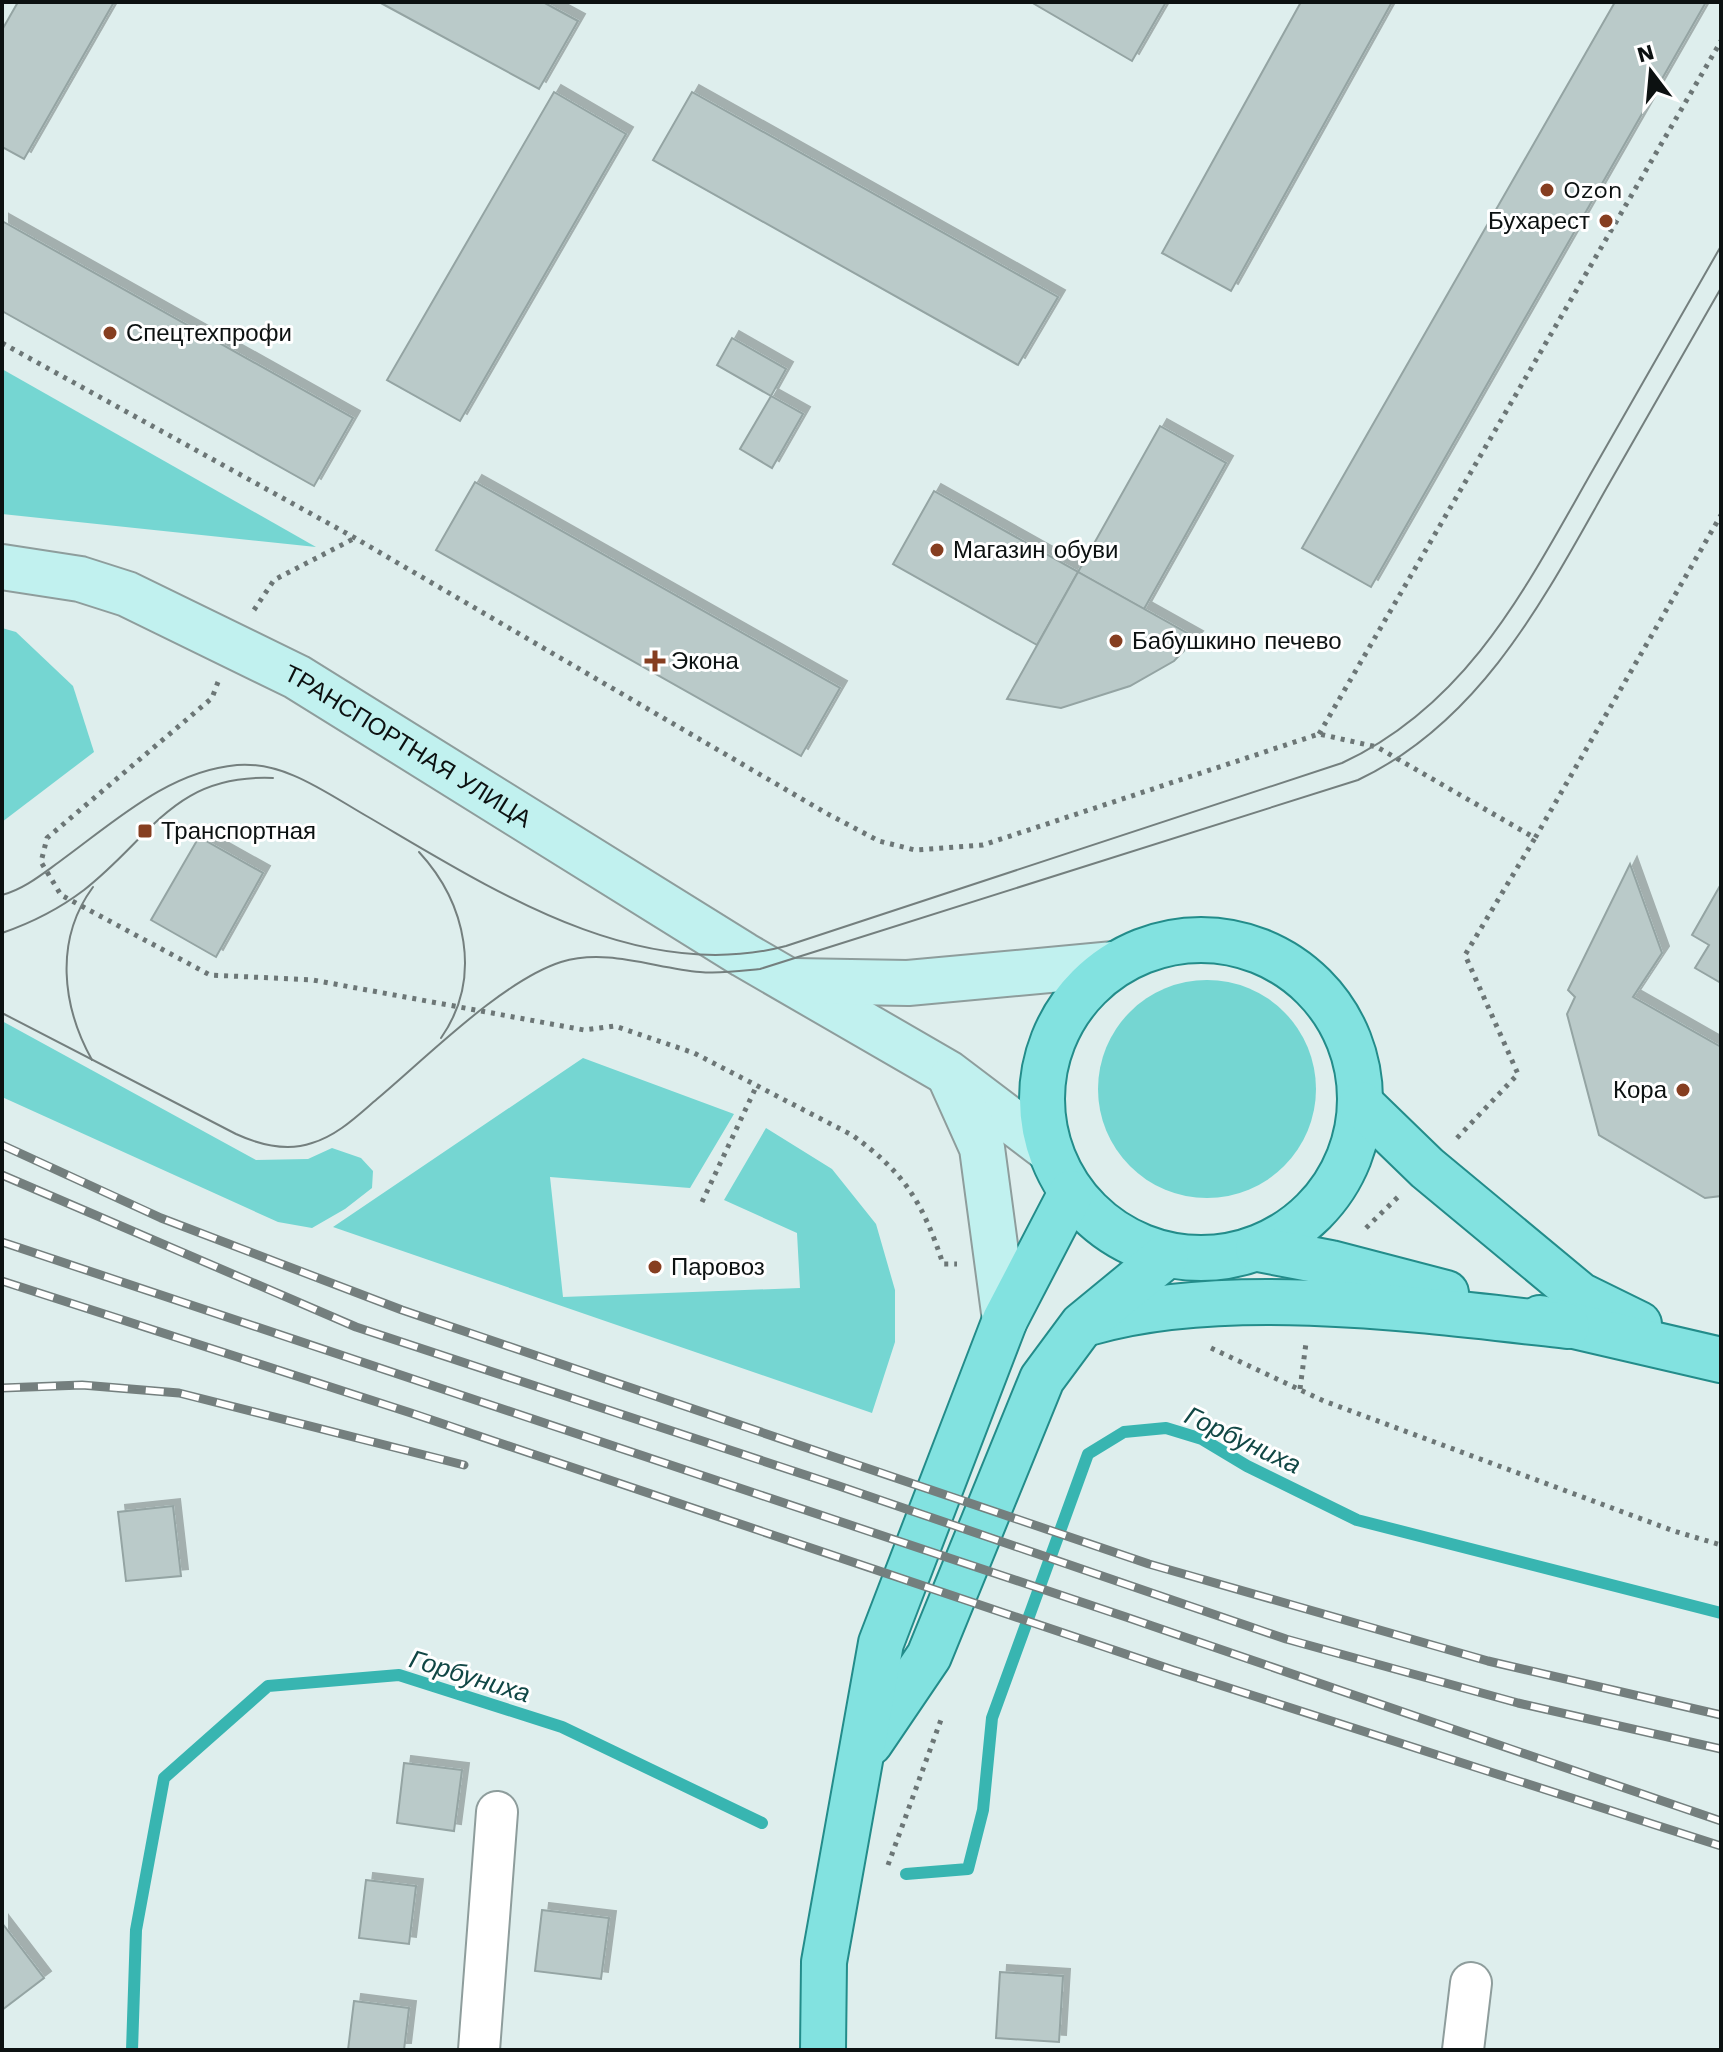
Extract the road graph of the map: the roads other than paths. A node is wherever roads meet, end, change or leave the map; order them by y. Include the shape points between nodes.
1 (2, 567) edge
2 (1114, 964) junction
3 (791, 981) junction
4 (948, 1073) junction
5 (1361, 1104) junction
6 (1048, 1149) junction
7 (1071, 1193) junction
8 (1258, 1249) junction
9 (1166, 1256) junction
10 (1005, 1320) junction
11 (1082, 1325) junction
12 (1567, 1326) junction
13 (1714, 1359) edge
14 (862, 1755) junction
15 (497, 1812) dead end
16 (1471, 1983) dead end
17 (479, 2050) edge
18 (823, 2050) edge
19 (1463, 2050) edge

1 - 3 main road, ТРАНСПОРТНАЯ УЛИЦА via 104,586 297,677
2 - 3 main road via 908,983
2 - 5 main road via 1149,948 1186,940 1224,941 1271,955 1312,983 1342,1022 1358,1068
2 - 6 main road via 1075,1000 1050,1046 1041,1097
3 - 4 main road, ТРАНСПОРТНАЯ УЛИЦА
4 - 6 main road, ТРАНСПОРТНАЯ УЛИЦА
4 - 10 main road via 982,1148
5 - 8 main road via 1353,1151 1331,1192 1299,1226
5 - 13 main road via 1427,1168 1580,1295
6 - 7 main road
7 - 9 main road via 1097,1222 1130,1243
7 - 10 main road
8 - 9 main road via 1213,1258
8 - 12 main road via 1331,1263
9 - 11 main road
10 - 14 main road via 881,1643
11 - 12 main road via 1152,1308 1311,1305 1448,1312
11 - 14 main road via 1042,1379 929,1656
12 - 13 main road
14 - 18 main road via 824,1962
15 - 17 street
16 - 19 street

